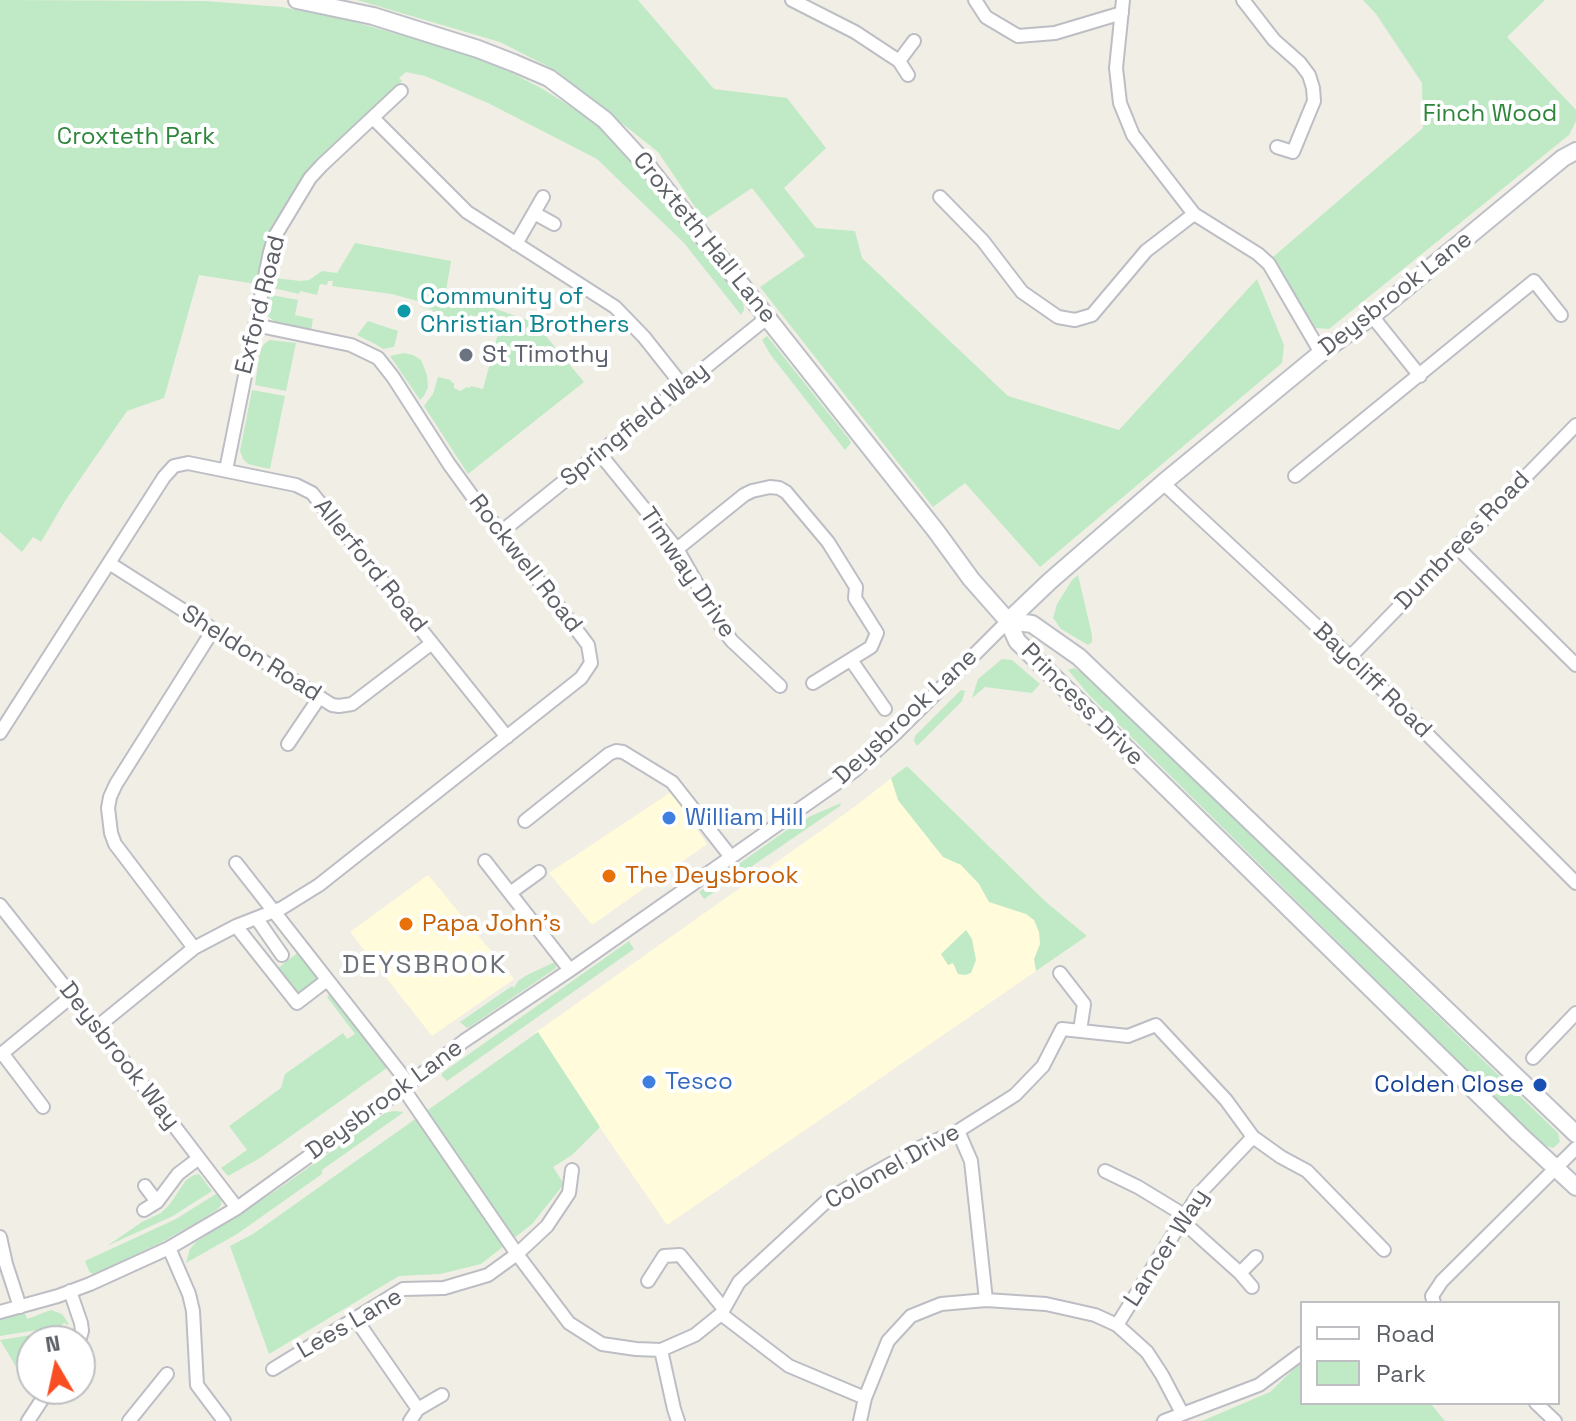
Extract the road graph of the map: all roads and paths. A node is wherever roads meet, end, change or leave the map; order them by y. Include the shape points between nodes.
1 (297, 0) edge
2 (792, 0) edge
3 (975, 0) edge
4 (1243, 0) edge
5 (1123, 6) edge
6 (914, 41) dead end
7 (899, 61) junction
8 (908, 75) dead end
9 (401, 91) dead end
10 (373, 118) junction
11 (1277, 147) dead end
12 (1576, 151) edge
13 (543, 197) dead end
14 (940, 197) dead end
15 (534, 213) junction
16 (1194, 214) junction
17 (554, 224) dead end
18 (516, 244) junction
19 (1561, 315) dead end
20 (1372, 316) junction
21 (768, 317) junction
22 (255, 325) junction
23 (1321, 353) junction
24 (1420, 376) junction
25 (682, 385) junction
26 (1576, 425) edge
27 (600, 454) junction
28 (226, 470) junction
29 (1295, 476) dead end
30 (1163, 483) junction
31 (501, 532) junction
32 (1457, 547) junction
33 (677, 549) junction
34 (109, 563) junction
35 (1008, 621) junction
36 (213, 630) junction
37 (432, 643) junction
38 (1079, 657) junction
39 (1350, 657) junction
40 (851, 660) junction
41 (1576, 665) edge
42 (1054, 679) junction
43 (813, 683) dead end
44 (780, 686) dead end
45 (319, 698) junction
46 (885, 709) dead end
47 (0, 733) edge
48 (507, 737) junction
49 (288, 744) dead end
50 (525, 821) dead end
51 (731, 857) junction
52 (485, 861) dead end
53 (236, 863) dead end
54 (539, 872) dead end
55 (1576, 883) edge
56 (510, 893) junction
57 (0, 905) edge
58 (274, 912) junction
59 (257, 919) junction
60 (236, 926) junction
61 (194, 948) junction
62 (282, 955) dead end
63 (570, 970) junction
64 (1060, 973) dead end
65 (327, 980) junction
66 (72, 996) junction
67 (1576, 1013) edge
68 (97, 1027) junction
69 (1080, 1031) junction
70 (1, 1054) edge
71 (1533, 1058) dead end
72 (406, 1086) junction
73 (43, 1107) dead end
74 (958, 1131) junction
75 (1576, 1134) edge
76 (1253, 1137) junction
77 (1576, 1148) edge
78 (199, 1158) junction
79 (1557, 1168) junction
80 (572, 1170) dead end
81 (1105, 1171) dead end
82 (145, 1186) dead end
83 (1576, 1187) edge
84 (157, 1202) junction
85 (237, 1208) junction
86 (144, 1210) dead end
87 (1183, 1217) junction
88 (0, 1237) edge
89 (169, 1248) junction
90 (1384, 1250) dead end
91 (517, 1254) junction
92 (1256, 1257) dead end
93 (1240, 1273) junction
94 (648, 1281) dead end
95 (1252, 1287) dead end
96 (70, 1291) junction
97 (986, 1300) junction
98 (1433, 1301) edge
99 (20, 1307) junction
100 (0, 1312) edge
101 (722, 1312) junction
102 (355, 1318) junction
103 (81, 1325) edge
104 (1117, 1325) junction
105 (661, 1350) junction
106 (1300, 1354) edge
107 (273, 1369) dead end
108 (167, 1374) dead end
109 (442, 1395) dead end
110 (865, 1398) junction
111 (1538, 1405) edge
112 (418, 1409) junction
113 (1182, 1413) junction
114 (129, 1421) edge
115 (224, 1421) edge
116 (410, 1421) edge
117 (678, 1421) edge
118 (860, 1421) edge
119 (1164, 1421) edge
120 (1555, 1421) edge

1 - 21 street, Croxteth Hall Lane via 388,20 549,78 629,144
2 - 7 street
3 - 5 street via 986,17 1018,36 1055,33
4 - 11 street via 1300,63 1313,88 1314,101 1293,152
5 - 16 street via 1116,68 1120,103 1133,135
6 - 7 street
7 - 8 street
9 - 10 street, Exford Road
10 - 18 street via 467,212
10 - 22 street, Exford Road via 310,178 282,223 270,252
12 - 20 street, Deysbrook Lane
13 - 15 street
14 - 16 street via 1022,292 1058,317 1075,320 1092,315 1146,251
15 - 17 street
15 - 18 street
16 - 23 street via 1269,264
18 - 25 street via 615,307
19 - 24 street via 1534,281
20 - 23 street, Deysbrook Lane
20 - 24 street
21 - 25 street, Springfield Way
21 - 35 street, Croxteth Hall Lane
22 - 28 street, Exford Road
22 - 31 street, Rockwell Road via 351,345 378,358
23 - 30 street, Deysbrook Lane
24 - 29 street
25 - 27 street, Springfield Way
26 - 32 street, Dumbrees Road
27 - 31 street, Springfield Way
27 - 33 street, Timway Drive
28 - 34 street, Allerford Road via 188,463 169,470
28 - 37 street, Allerford Road via 312,493
30 - 35 street, Deysbrook Lane
30 - 39 street, Baycliff Road
31 - 48 street, Rockwell Road via 588,645 591,663 581,678
32 - 39 street, Dumbrees Road
32 - 41 street
33 - 40 street via 744,495 761,488 786,492 828,542 877,633 871,647
33 - 44 street, Timway Drive via 722,628
34 - 36 street, Sheldon Road
34 - 47 street, Allerford Road
35 - 38 street, Princess Drive via 1032,624
35 - 42 street, Princess Drive via 1017,641
35 - 51 street, Deysbrook Lane via 856,770
36 - 45 street, Sheldon Road
36 - 61 street via 116,784 108,808 115,844
37 - 45 street, Sheldon Road via 352,704 332,705
37 - 48 street, Allerford Road
38 - 42 street via 1059,659
38 - 75 street, Princess Drive
39 - 55 street, Baycliff Road
40 - 43 street
40 - 46 street
42 - 79 street, Princess Drive
45 - 49 street
48 - 58 street, Rockwell Road via 319,885
50 - 51 street via 609,754 623,752 672,782
51 - 63 street, Deysbrook Lane
52 - 56 street
53 - 58 street
54 - 56 street
56 - 63 street
57 - 66 street, Deysbrook Way
58 - 59 street, Rockwell Road
58 - 65 street
59 - 60 street, Rockwell Road
59 - 62 street
60 - 61 street, Rockwell Road
60 - 65 street via 297,1003
61 - 68 street, Rockwell Road
63 - 72 street, Deysbrook Lane
64 - 69 street via 1084,1004
65 - 72 street
66 - 68 street, Deysbrook Way
66 - 70 street
67 - 71 street
68 - 78 street, Deysbrook Way
69 - 74 street, Colonel Drive via 1062,1029 1043,1066 1015,1095
69 - 76 street via 1128,1036 1156,1025
70 - 73 street
72 - 85 street, Deysbrook Lane
72 - 91 street, Colonel Drive
74 - 97 street via 971,1161
74 - 101 street, Colonel Drive via 830,1198 739,1282
76 - 87 street, Lancer Way
76 - 90 street via 1307,1171
77 - 79 street
78 - 84 street via 178,1174
78 - 85 street, Deysbrook Way
79 - 83 street, Princess Drive
79 - 98 street via 1442,1281
80 - 91 street via 569,1193 547,1226
81 - 87 street
82 - 84 street
84 - 86 street
85 - 89 street, Deysbrook Lane
87 - 93 street
87 - 104 street, Lancer Way
88 - 99 street
89 - 96 street, Deysbrook Lane
89 - 115 street via 193,1311 197,1385
91 - 102 street, Lees Lane via 488,1275 444,1288 403,1289
91 - 105 street, Colonel Drive via 569,1323 602,1344
92 - 93 street
93 - 95 street
94 - 101 street via 664,1256 680,1255
96 - 99 street, Deysbrook Lane
96 - 103 street
97 - 104 street via 1046,1304
97 - 110 street via 941,1304 911,1316 888,1341
99 - 100 street, Deysbrook Lane
101 - 105 street, Colonel Drive via 695,1335
101 - 110 street via 789,1366
102 - 107 street, Lees Lane
102 - 112 street
104 - 113 street via 1147,1352
105 - 117 street
106 - 113 street via 1259,1385
108 - 114 street
109 - 112 street
110 - 118 street
111 - 120 street
112 - 116 street
113 - 119 street

